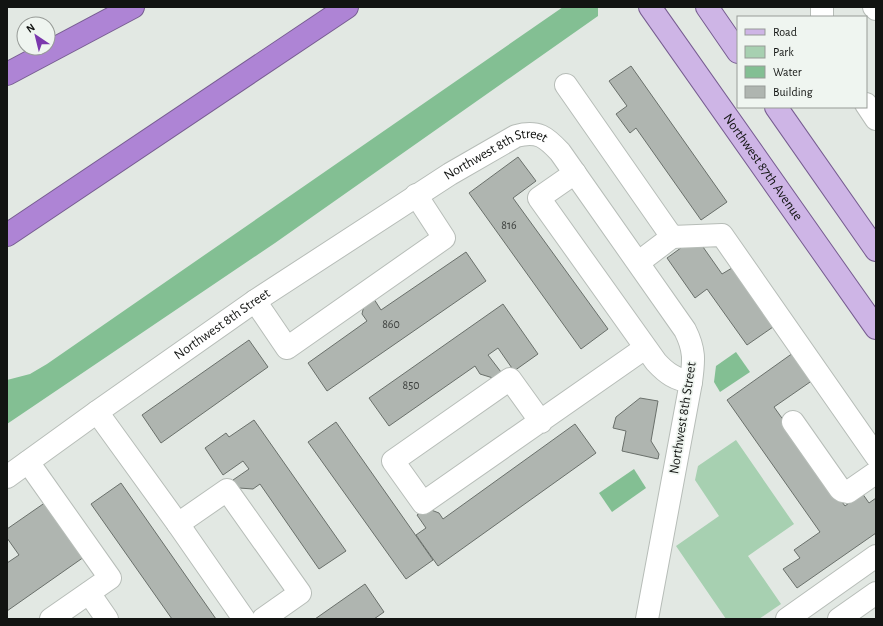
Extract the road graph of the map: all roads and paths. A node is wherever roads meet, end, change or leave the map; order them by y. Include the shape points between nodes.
1 (133, 7) edge
2 (347, 7) edge
3 (650, 7) edge
4 (707, 7) edge
5 (737, 51) edge
6 (7, 74) edge
7 (566, 85) dead end
8 (867, 106) edge
9 (777, 108) edge
10 (876, 119) edge
11 (574, 173) junction
12 (416, 195) junction
13 (7, 235) edge
14 (672, 237) junction
15 (876, 250) edge
16 (638, 262) junction
17 (255, 301) junction
18 (876, 328) edge
19 (645, 348) junction
20 (691, 382) junction
21 (97, 412) junction
22 (541, 422) junction
23 (793, 422) dead end
24 (28, 462) junction
25 (875, 470) edge
26 (7, 477) edge
27 (178, 524) junction
28 (876, 556) edge
29 (89, 593) junction
30 (876, 593) edge
31 (51, 619) edge
32 (107, 619) edge
33 (244, 619) edge
34 (263, 619) edge
35 (647, 619) edge
36 (787, 619) edge
37 (839, 619) edge

1 - 6 highway
2 - 13 highway
3 - 18 main road, Northwest 87th Avenue
4 - 5 main road
7 - 14 street
8 - 10 street
9 - 15 main road
11 - 12 street, Northwest 8th Street via 560,152 543,136 526,134 497,146
11 - 16 street, Northwest 8th Street
11 - 19 street via 539,198
12 - 17 street, Northwest 8th Street
12 - 17 street via 444,238 287,348
14 - 16 street
14 - 25 street via 722,235
16 - 20 street, Northwest 8th Street via 691,341 694,354
17 - 21 street, Northwest 8th Street
19 - 20 street via 663,370 676,379
19 - 22 street
20 - 35 street, Northwest 8th Street
21 - 24 street, Northwest 8th Street
21 - 27 street
22 - 22 street via 423,503 392,461 510,379
23 - 25 street via 843,491 848,492
24 - 26 street, Northwest 8th Street
24 - 29 street via 110,578
27 - 33 street
27 - 34 street via 227,490 300,593
28 - 36 street
29 - 31 street
29 - 32 street
30 - 37 street

